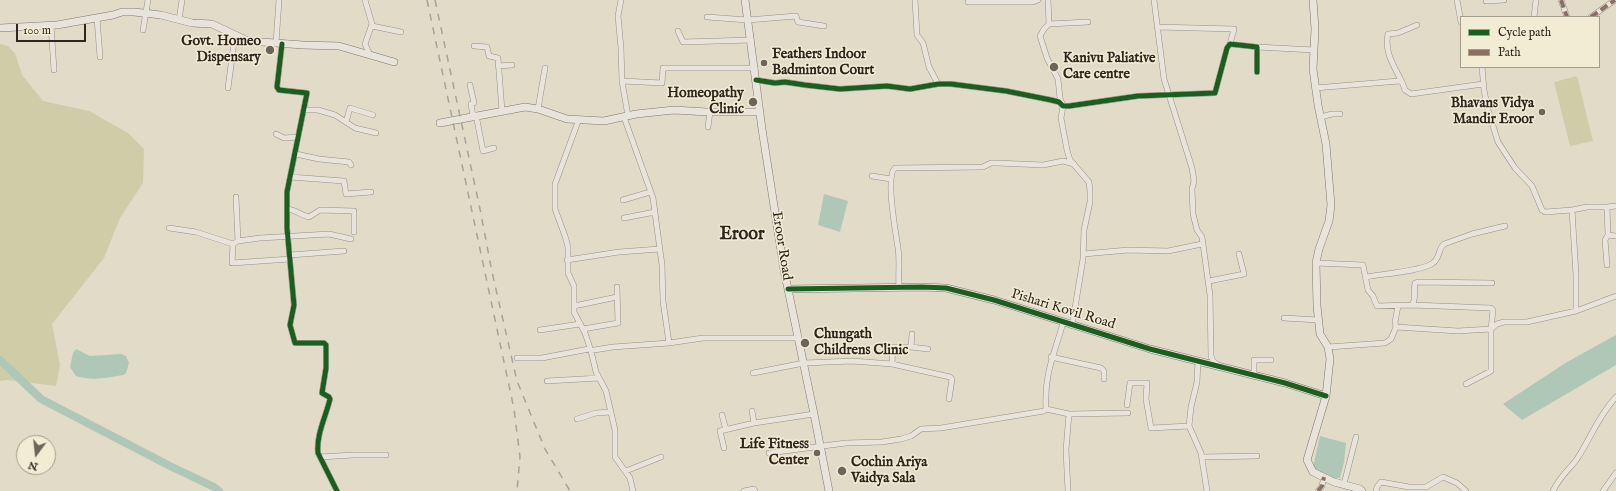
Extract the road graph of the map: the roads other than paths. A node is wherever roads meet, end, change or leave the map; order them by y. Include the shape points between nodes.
1 (148, 0) edge
2 (182, 0) edge
3 (279, 0) edge
4 (365, 0) edge
5 (621, 0) edge
6 (745, 0) edge
7 (915, 0) edge
8 (1038, 0) edge
9 (1048, 0) edge
10 (1154, 0) edge
11 (1313, 0) edge
12 (1457, 0) edge
13 (1504, 0) edge
14 (1533, 0) edge
15 (1536, 0) edge
16 (1561, 0) edge
17 (1615, 0) edge
18 (1486, 1) dead end
19 (968, 2) dead end
20 (147, 13) junction
21 (1460, 16) edge
22 (1534, 16) edge
23 (1567, 16) edge
24 (1592, 16) edge
25 (707, 17) dead end
26 (97, 18) junction
27 (179, 20) junction
28 (748, 20) junction
29 (1088, 22) dead end
30 (1049, 24) junction
31 (50, 25) junction
32 (1417, 25) dead end
33 (372, 26) junction
34 (824, 26) dead end
35 (1158, 27) junction
36 (0, 28) edge
37 (143, 30) dead end
38 (678, 31) dead end
39 (401, 32) dead end
40 (235, 35) junction
41 (751, 40) junction
42 (279, 43) junction
43 (1230, 44) junction
44 (474, 46) dead end
45 (1257, 47) junction
46 (1314, 50) junction
47 (370, 55) junction
48 (100, 57) dead end
49 (394, 62) dead end
50 (512, 65) dead end
51 (498, 66) junction
52 (545, 68) dead end
53 (755, 68) junction
54 (1482, 68) edge
55 (54, 70) dead end
56 (1256, 72) dead end
57 (756, 80) junction
58 (622, 81) junction
59 (1402, 82) junction
60 (938, 84) junction
61 (1484, 84) junction
62 (470, 85) dead end
63 (228, 88) dead end
64 (1315, 88) junction
65 (1168, 94) junction
66 (1063, 106) junction
67 (538, 109) junction
68 (304, 110) junction
69 (502, 111) junction
70 (710, 112) junction
71 (760, 112) junction
72 (1340, 114) dead end
73 (373, 115) dead end
74 (474, 116) junction
75 (626, 116) junction
76 (1321, 117) junction
77 (579, 119) junction
78 (346, 122) junction
79 (440, 123) dead end
80 (708, 127) dead end
81 (376, 133) dead end
82 (276, 134) dead end
83 (298, 137) junction
84 (494, 148) dead end
85 (296, 154) junction
86 (1074, 164) junction
87 (351, 165) dead end
88 (872, 176) dead end
89 (290, 177) junction
90 (892, 178) junction
91 (371, 192) dead end
92 (650, 192) junction
93 (236, 197) dead end
94 (623, 200) dead end
95 (1616, 206) edge
96 (1607, 207) junction
97 (287, 209) junction
98 (1572, 210) junction
99 (655, 212) junction
100 (624, 218) dead end
101 (1505, 226) dead end
102 (169, 228) dead end
103 (354, 232) dead end
104 (1608, 234) junction
105 (1616, 236) edge
106 (289, 237) junction
107 (351, 238) dead end
108 (238, 241) junction
109 (233, 244) junction
110 (1202, 244) junction
111 (660, 249) junction
112 (344, 251) dead end
113 (1084, 254) junction
114 (1239, 254) dead end
115 (290, 257) junction
116 (567, 260) junction
117 (1316, 263) junction
118 (1607, 266) dead end
119 (1366, 277) junction
120 (1208, 281) junction
121 (1492, 283) dead end
122 (617, 287) dead end
123 (899, 288) junction
124 (788, 289) junction
125 (1616, 296) edge
126 (617, 297) junction
127 (1412, 305) junction
128 (574, 306) junction
129 (1398, 306) junction
130 (1576, 310) junction
131 (1284, 318) dead end
132 (1318, 320) junction
133 (1063, 323) junction
134 (582, 326) junction
135 (1072, 326) junction
136 (1396, 327) junction
137 (540, 330) dead end
138 (1491, 330) junction
139 (912, 334) dead end
140 (798, 338) junction
141 (669, 343) junction
142 (911, 347) junction
143 (1328, 348) junction
144 (928, 349) dead end
145 (590, 350) junction
146 (1051, 357) junction
147 (517, 358) dead end
148 (1271, 360) dead end
149 (1198, 361) junction
150 (804, 363) junction
151 (892, 364) junction
152 (1220, 367) junction
153 (753, 373) dead end
154 (1254, 375) junction
155 (599, 378) junction
156 (1104, 379) dead end
157 (547, 381) dead end
158 (1466, 384) dead end
159 (1326, 396) junction
160 (1616, 397) edge
161 (949, 399) dead end
162 (1127, 405) dead end
163 (1046, 409) junction
164 (752, 411) dead end
165 (611, 412) junction
166 (1128, 413) dead end
167 (814, 414) junction
168 (1070, 414) junction
169 (722, 415) dead end
170 (577, 419) dead end
171 (754, 423) junction
172 (1190, 426) junction
173 (726, 430) junction
174 (1356, 437) dead end
175 (820, 447) junction
176 (724, 448) dead end
177 (769, 453) dead end
178 (386, 456) dead end
179 (1257, 456) dead end
180 (320, 457) junction
181 (662, 457) dead end
182 (1202, 457) junction
183 (626, 471) junction
184 (1616, 473) edge
185 (1324, 477) junction
186 (1344, 484) junction
187 (1555, 490) edge
188 (337, 491) edge
189 (633, 491) edge
190 (744, 491) edge
191 (755, 491) edge
192 (829, 491) edge
193 (1068, 491) edge
194 (1207, 491) edge
195 (1318, 491) edge
196 (1362, 491) edge
197 (1376, 491) edge
198 (1466, 491) edge
199 (1603, 491) edge

1 - 20 street
2 - 27 street
3 - 42 street
4 - 33 street
5 - 58 street via 618,16
6 - 28 main road, Eroor Road
7 - 60 street via 917,35 923,43 929,67
8 - 19 street
9 - 30 street
10 - 35 street
11 - 46 main road
12 - 21 street
13 - 18 street
14 - 15 street
15 - 22 street
16 - 23 street
17 - 24 street
20 - 26 main road via 122,12
20 - 27 main road
20 - 37 street
25 - 28 street
26 - 31 main road
26 - 48 street
27 - 40 main road via 212,24
28 - 34 street via 796,16 798,22
28 - 41 main road, Eroor Road
29 - 30 street
30 - 66 street via 1040,36 1047,58 1058,79
31 - 36 main road
31 - 55 street
32 - 59 street via 1398,33 1388,34 1386,41 1390,57
33 - 39 street
33 - 47 street via 365,44
35 - 43 street via 1234,29
35 - 65 street
38 - 41 street via 683,42
40 - 42 main road via 248,41
40 - 63 street
41 - 53 main road, Eroor Road
42 - 47 main road via 339,46
42 - 68 street via 277,86 279,90 307,93
43 - 45 street
43 - 65 street via 1215,93
44 - 51 street via 487,47 489,56 498,58
45 - 46 street
45 - 56 street
46 - 64 main road
47 - 49 main road
50 - 51 street
51 - 69 street
52 - 67 street
53 - 57 main road, Eroor Road
53 - 58 street via 664,68 662,83
54 - 61 street
57 - 60 street via 840,89 887,86 910,89
57 - 71 main road, Eroor Road
58 - 75 street
59 - 61 street via 1405,90 1411,94
59 - 64 street
60 - 66 street via 1006,91 1059,102
61 - 98 street via 1488,110 1498,142 1515,168 1532,186 1542,210
62 - 74 street
64 - 76 main road
65 - 66 street
65 - 110 street via 1192,168 1194,214
66 - 86 street via 1061,118 1064,137 1070,160
67 - 69 main road via 525,107
67 - 77 main road via 567,119
68 - 78 street via 335,114
68 - 83 street
69 - 74 main road
70 - 71 main road
70 - 75 main road via 674,110
70 - 80 street
71 - 124 main road, Eroor Road
72 - 76 street
73 - 78 street via 350,108
74 - 79 main road
74 - 84 street via 483,151
75 - 77 main road via 604,121
75 - 92 street
76 - 117 main road via 1331,205 1329,222
77 - 116 street via 555,184 555,209 566,236
78 - 81 street via 355,128
82 - 83 street via 284,138
83 - 85 street
85 - 87 street via 349,162
85 - 89 street
86 - 90 street via 1062,161 1043,165 991,163 983,166 897,167 892,170
86 - 113 street via 1089,182 1090,202 1084,230
88 - 90 street
89 - 91 street via 344,181 346,194
89 - 97 street
90 - 123 street
92 - 94 street
92 - 99 street
93 - 108 street
95 - 96 street
96 - 98 street
96 - 104 street
97 - 103 street via 296,210 302,216 309,217 320,210 354,211
97 - 106 street
98 - 130 street
99 - 100 street
99 - 111 street
101 - 119 street via 1444,244 1440,247 1438,257 1429,265
102 - 109 street via 196,232
104 - 105 street
104 - 118 street via 1605,240
106 - 107 street via 329,234
106 - 108 street
106 - 115 street
108 - 109 street
109 - 115 street via 232,263
110 - 113 street via 1168,251 1128,250
110 - 120 street
111 - 116 street
111 - 141 street
112 - 115 street
113 - 135 street
114 - 120 street via 1244,274
115 - 180 street via 294,305 290,325 295,343 324,343 327,346 322,394 330,399 318,444
116 - 128 street via 568,273 574,286
117 - 119 street via 1363,265
117 - 132 main road
119 - 129 street via 1368,290 1377,306
120 - 152 street via 1212,356 1213,361
121 - 127 street via 1418,282 1414,285 1415,298
122 - 126 street
123 - 124 main road, Pishari Kovil Road
123 - 133 main road, Pishari Kovil Road via 946,288 994,300
124 - 140 main road, Eroor Road
125 - 130 street
126 - 128 street
126 - 134 street via 618,323
127 - 129 street
127 - 138 street via 1491,308
128 - 134 street via 574,312
129 - 136 street
130 - 138 street via 1527,322 1504,322
131 - 132 street
132 - 143 main road via 1320,334
133 - 135 main road, Pishari Kovil Road
133 - 146 street
134 - 137 street
134 - 145 street
135 - 149 main road, Pishari Kovil Road
136 - 138 street via 1458,331
136 - 143 street via 1391,339 1385,342
138 - 158 street via 1491,371
139 - 142 street
140 - 141 street via 703,338
140 - 150 main road, Eroor Road
141 - 145 street
142 - 144 street
142 - 151 street via 893,346
143 - 159 main road via 1330,368
145 - 147 street via 542,358
145 - 155 street
146 - 156 street via 1101,368 1104,371
146 - 163 street
148 - 154 street via 1254,360
149 - 152 main road, Pishari Kovil Road
149 - 172 street
150 - 151 street via 852,361
150 - 153 street
150 - 167 main road, Eroor Road
151 - 161 street via 950,377 952,379
152 - 154 main road, Pishari Kovil Road
154 - 159 main road, Pishari Kovil Road
155 - 157 street
155 - 165 street via 606,391
159 - 185 main road via 1307,460 1312,472
160 - 187 street via 1606,408 1576,460 1558,480
162 - 172 street via 1130,383 1147,383 1146,399 1151,428
163 - 168 street
163 - 175 street via 1044,412 921,429 901,440
164 - 171 street
165 - 170 street via 596,413
165 - 183 street via 615,430 615,457
166 - 168 street
167 - 171 street
167 - 175 main road, Eroor Road
168 - 193 street via 1066,450
169 - 173 street
171 - 173 street
172 - 182 street
173 - 176 street via 720,431
174 - 186 street
175 - 177 street
175 - 192 main road, Eroor Road
178 - 180 street
179 - 182 street
180 - 188 street
181 - 183 street
182 - 194 street
183 - 189 street
184 - 199 street
185 - 186 main road
185 - 195 street
186 - 196 main road via 1360,488
190 - 191 street
197 - 198 street via 1381,482 1426,487 1443,477 1457,483

